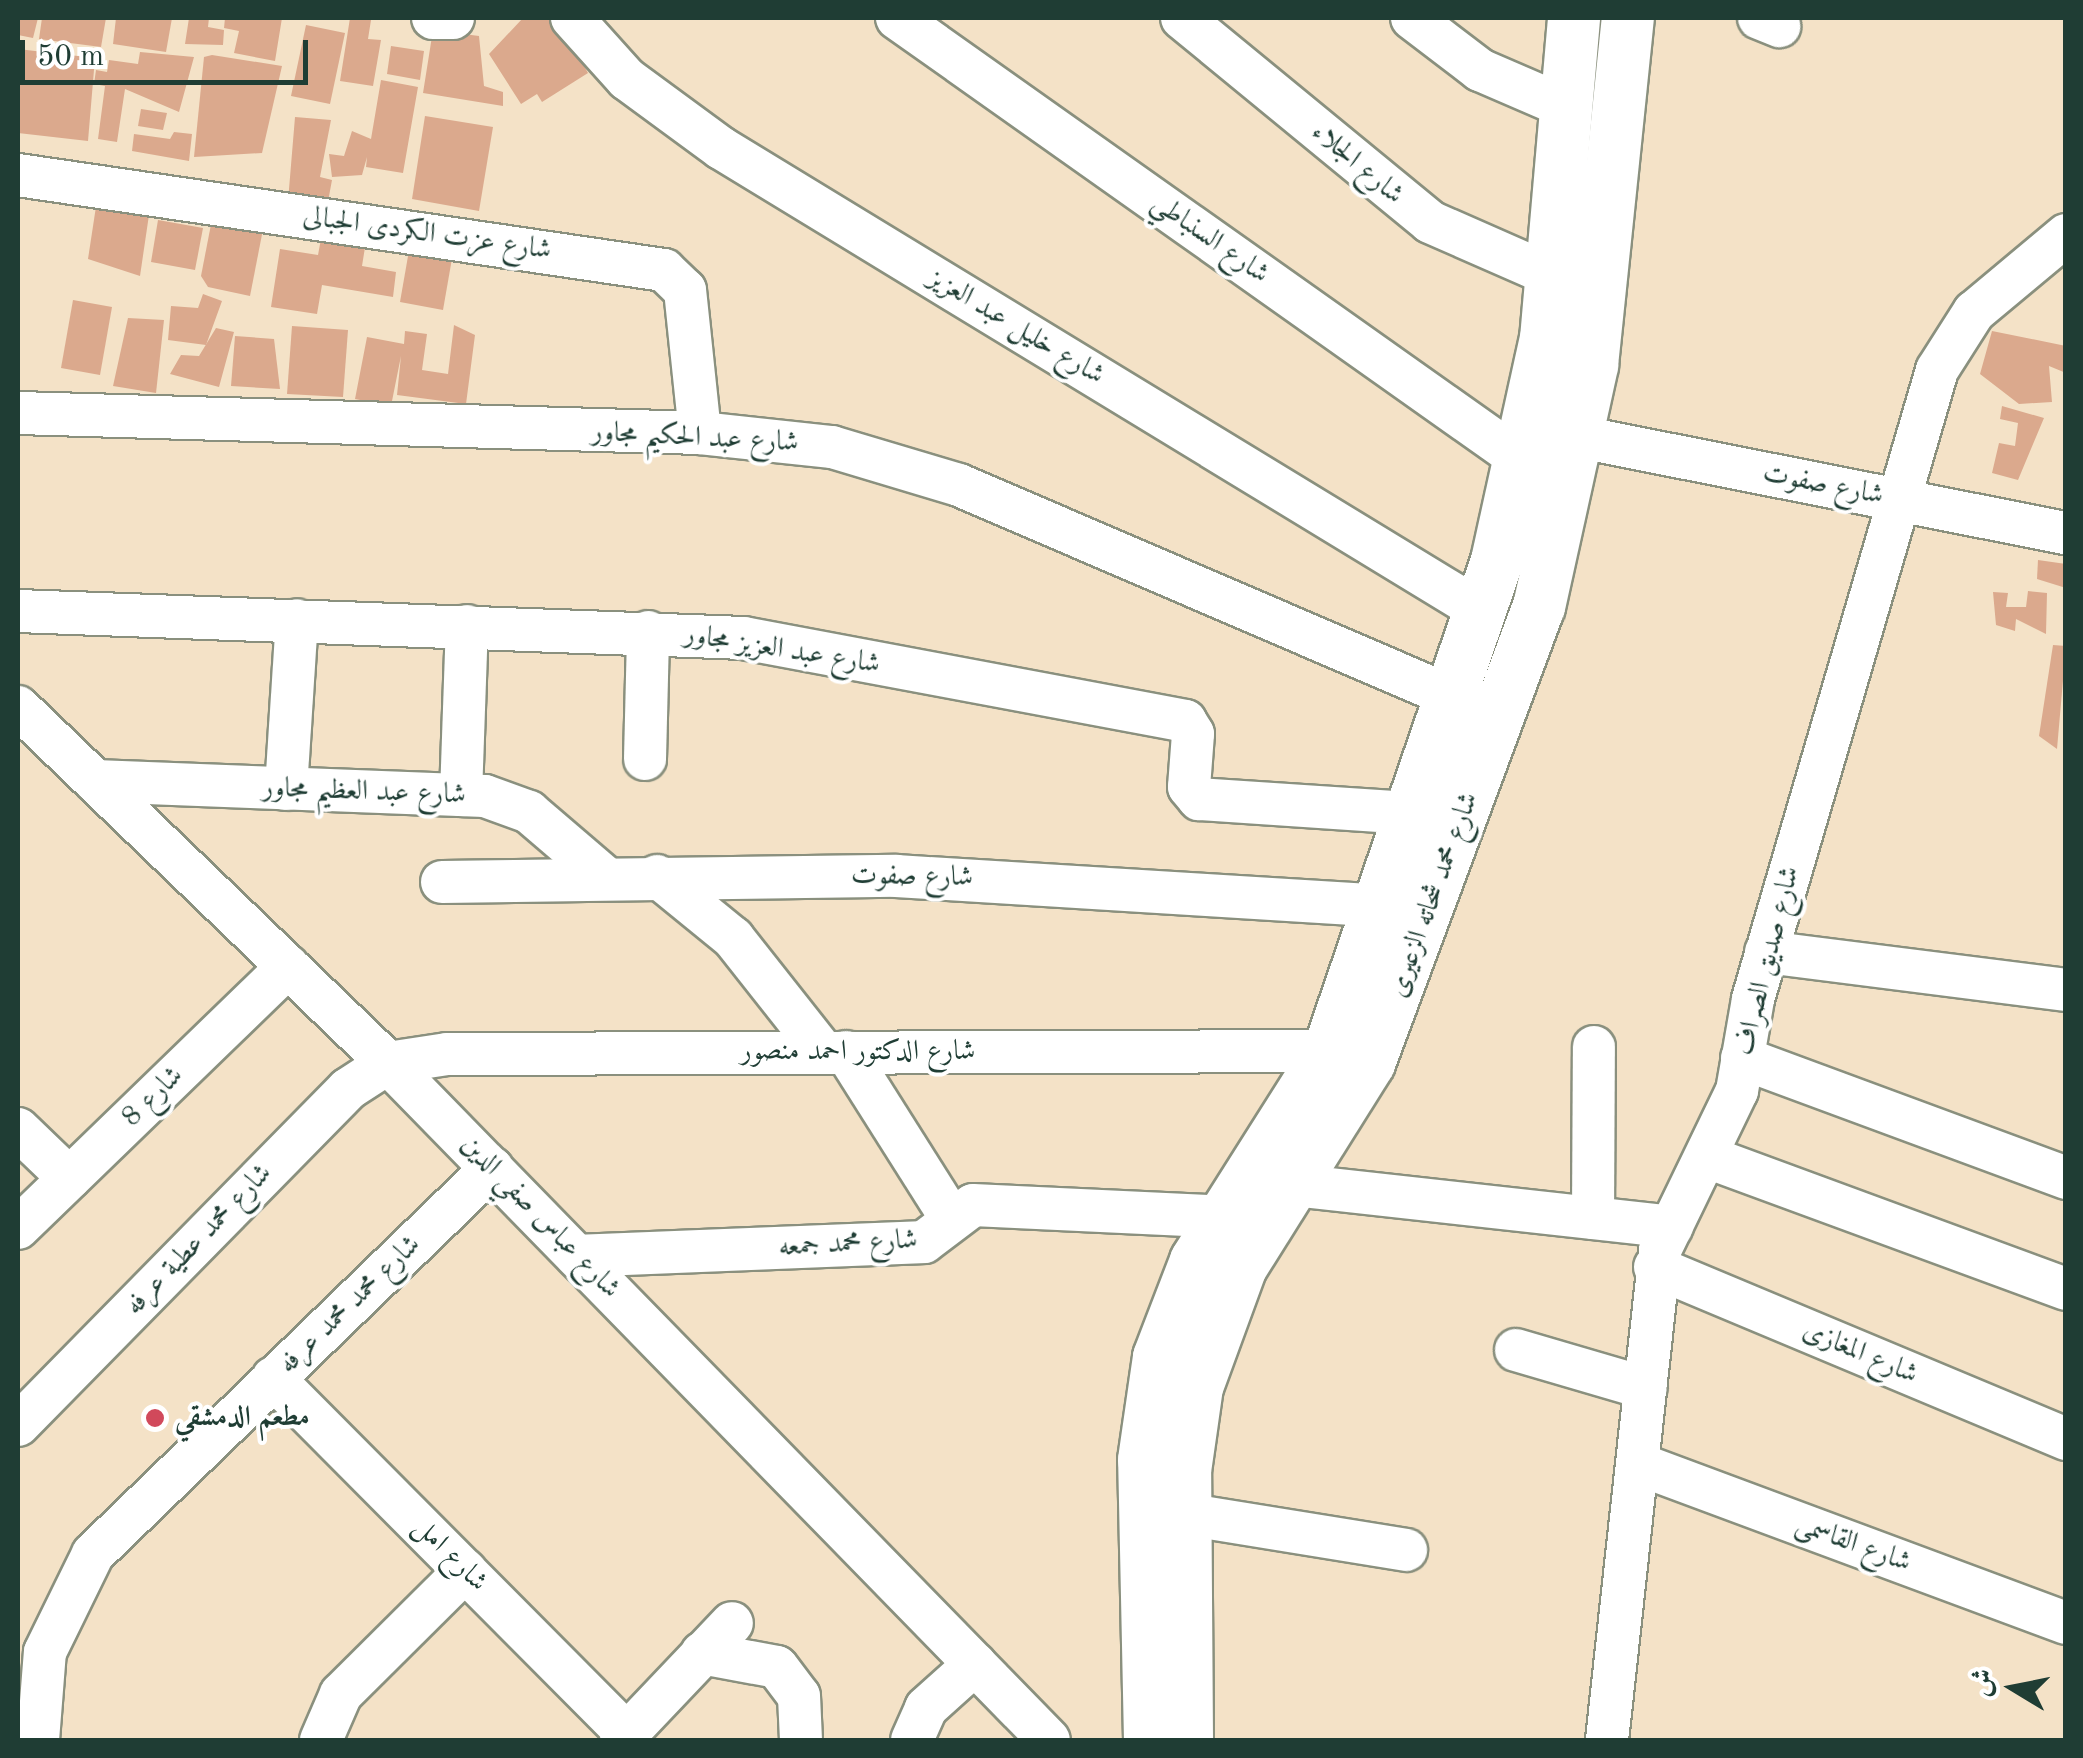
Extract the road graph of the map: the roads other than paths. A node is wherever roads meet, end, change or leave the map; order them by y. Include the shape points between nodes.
1 (433, 18) edge
2 (453, 18) edge
3 (572, 18) edge
4 (897, 18) edge
5 (1182, 18) edge
6 (1412, 18) edge
7 (1574, 18) edge
8 (1628, 18) edge
9 (1566, 106) junction
10 (18, 175) edge
11 (2066, 235) edge
12 (1553, 276) junction
13 (18, 413) edge
14 (700, 433) junction
15 (1580, 437) junction
16 (1524, 461) junction
17 (1898, 500) junction
18 (2066, 533) edge
19 (1481, 610) junction
20 (18, 611) edge
21 (297, 620) junction
22 (467, 626) junction
23 (648, 632) junction
24 (1448, 695) junction
25 (18, 707) edge
26 (1499, 717) junction
27 (646, 759) dead end
28 (95, 781) junction
29 (286, 789) junction
30 (461, 795) junction
31 (1411, 814) junction
32 (657, 876) junction
33 (606, 878) junction
34 (442, 882) dead end
35 (1382, 906) junction
36 (1766, 952) junction
37 (288, 966) junction
38 (2066, 990) edge
39 (1594, 1047) dead end
40 (1330, 1051) junction
41 (834, 1052) junction
42 (1742, 1058) junction
43 (388, 1063) junction
44 (18, 1129) edge
45 (1710, 1158) junction
46 (492, 1168) junction
47 (69, 1178) junction
48 (2066, 1178) edge
49 (1293, 1185) junction
50 (949, 1215) junction
51 (1224, 1217) junction
52 (1594, 1218) junction
53 (1672, 1227) junction
54 (18, 1228) edge
55 (577, 1256) junction
56 (1656, 1267) junction
57 (2066, 1288) edge
58 (1516, 1350) dead end
59 (273, 1378) junction
60 (1646, 1388) junction
61 (18, 1425) edge
62 (2066, 1438) edge
63 (1640, 1465) junction
64 (1184, 1514) junction
65 (1406, 1550) dead end
66 (465, 1571) junction
67 (2066, 1623) edge
68 (31, 1640) edge
69 (975, 1664) junction
70 (624, 1737) edge
71 (38, 1740) edge
72 (321, 1740) edge
73 (801, 1740) edge
74 (912, 1740) edge
75 (1050, 1740) edge
76 (1150, 1740) edge
77 (1187, 1740) edge
78 (1607, 1740) edge

1 - 2 street
3 - 19 street, شارع خليل عبد العزيز via 627,78 721,148
4 - 16 street, شارع السنباطي
5 - 12 street, شارع الجلاء via 1430,222
6 - 9 street via 1480,70
7 - 9 street, شارع محمد شحاته الزعيرى
8 - 15 street, شارع محمد شحاته الزعيرى
9 - 12 street, شارع محمد شحاته الزعيرى
10 - 14 street, شارع عزت الكردى الجبالى via 664,270 685,290
11 - 17 street, شارع صديق الصراف via 1998,287 1954,340
12 - 16 street, شارع محمد شحاته الزعيرى
13 - 14 street, شارع عبد الحكيم مجاور
14 - 24 street, شارع عبد الحكيم مجاور via 896,463
15 - 17 street, شارع صفوت
15 - 26 street, شارع محمد شحاته الزعيرى via 1556,552
16 - 19 street, شارع محمد شحاته الزعيرى
17 - 18 street, شارع صفوت
17 - 36 street, شارع صديق الصراف
19 - 24 street, شارع محمد شحاته الزعيرى
20 - 21 street, شارع عبد العزيز مجاور
21 - 22 street, شارع عبد العزيز مجاور
21 - 29 street
22 - 23 street, شارع عبد العزيز مجاور
22 - 30 street
23 - 27 street
23 - 31 street, شارع عبد العزيز مجاور via 790,645 1177,719 1194,734 1189,787 1199,799
24 - 26 street, شارع عبد الحكيم مجاور
24 - 31 street, شارع محمد شحاته الزعيرى
25 - 28 street, شارع عباس صفي الدين
26 - 49 street, شارع محمد شحاته الزعيرى via 1376,1048
28 - 29 street, شارع عبد العظيم مجاور
28 - 37 street, شارع عباس صفي الدين
29 - 30 street, شارع عبد العظيم مجاور
30 - 33 street, شارع عبد العظيم مجاور via 529,812
31 - 35 street, شارع محمد شحاته الزعيرى
32 - 33 street, شارع صفوت
32 - 35 street, شارع صفوت via 1016,880
32 - 41 street via 733,938
33 - 34 street, شارع صفوت
35 - 40 street, شارع محمد شحاته الزعيرى
36 - 38 street
36 - 42 street, شارع صديق الصراف
37 - 43 street, شارع عباس صفي الدين
37 - 47 street, شارع 8
39 - 52 street
40 - 41 street, شارع الدكتور احمد منصور
40 - 51 street, شارع محمد شحاته الزعيرى
41 - 43 street, شارع الدكتور احمد منصور via 447,1054
41 - 50 street
42 - 45 street, شارع صديق الصراف
42 - 48 street
43 - 46 street, شارع عباس صفي الدين
43 - 61 street, شارع محمد عطية عرفه via 348,1089
44 - 47 street
45 - 53 street, شارع صديق الصراف
45 - 57 street
46 - 55 street, شارع عباس صفي الدين
46 - 59 street, شارع محمد محمد عرفه
47 - 54 street, شارع 8
49 - 52 street
49 - 64 street, شارع محمد شحاته الزعيرى via 1241,1267 1208,1346 1189,1429
50 - 51 street, شارع محمد جمعه via 973,1205
50 - 55 street, شارع محمد جمعه via 938,1234 916,1243
51 - 76 street, شارع محمد شحاته الزعيرى via 1174,1308 1148,1408
52 - 53 street
53 - 56 street, شارع صديق الصراف
55 - 69 street, شارع عباس صفي الدين
56 - 60 street, شارع صديق الصراف
56 - 62 street, شارع المغازى
58 - 60 street
59 - 66 street, شارع امل
59 - 68 street, شارع محمد محمد عرفه via 92,1554
60 - 63 street, شارع صديق الصراف
63 - 67 street, شارع القاسمى
63 - 78 street, شارع صديق الصراف
64 - 65 street
64 - 77 street, شارع محمد شحاته الزعيرى
66 - 70 street, شارع امل
66 - 72 street via 341,1694
68 - 71 street, شارع محمد محمد عرفه
69 - 74 street via 926,1708
69 - 75 street, شارع عباس صفي الدين
70 - 73 street via 717,1638 777,1667 799,1696

